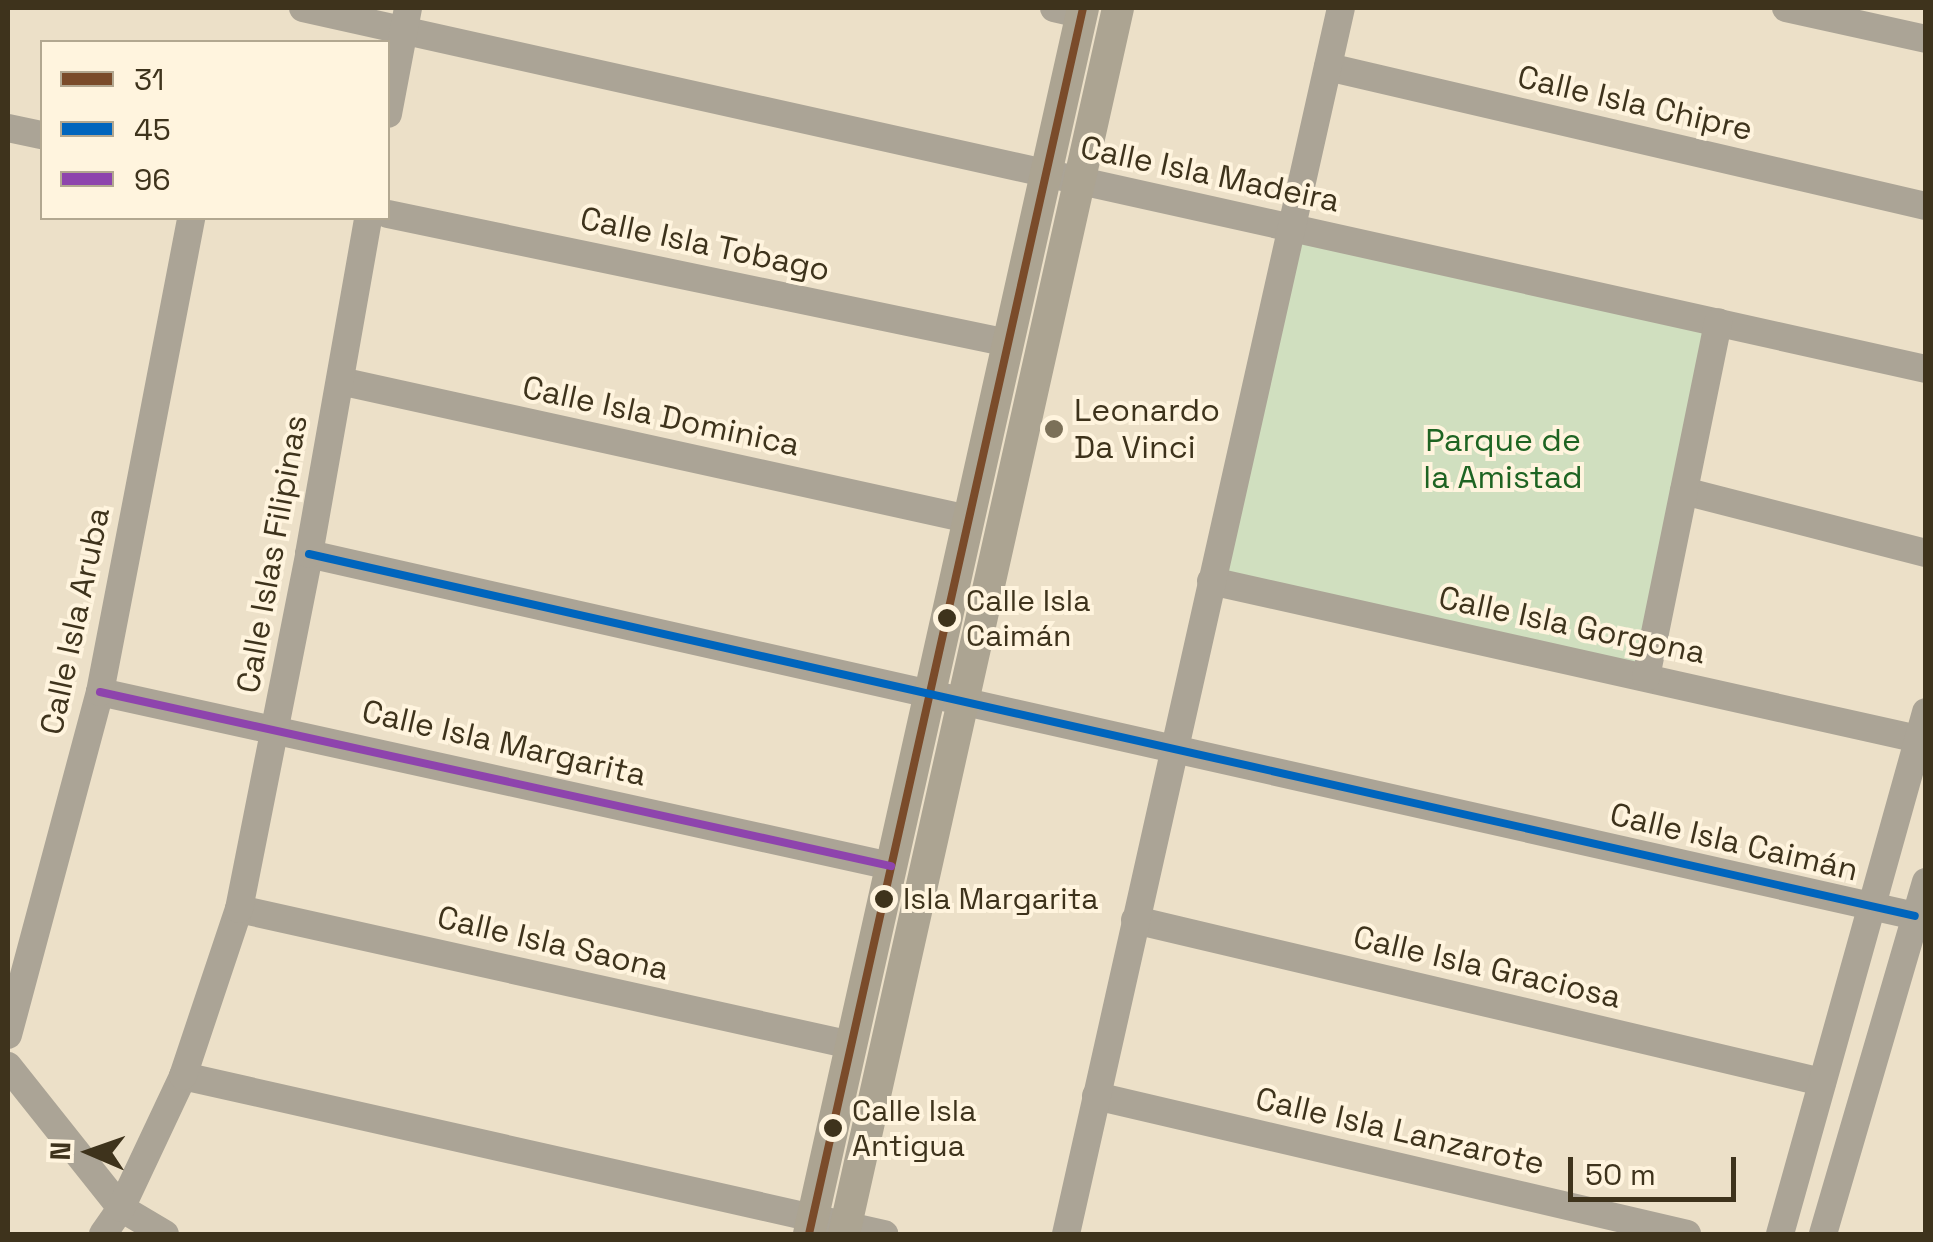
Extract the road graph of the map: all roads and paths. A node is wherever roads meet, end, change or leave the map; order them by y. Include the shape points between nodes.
1 (303, 8) edge
2 (1118, 8) edge
3 (1341, 8) edge
4 (1786, 8) edge
5 (1073, 10) edge
6 (406, 19) edge
7 (1926, 38) edge
8 (1328, 67) junction
9 (390, 103) edge
10 (8, 128) edge
11 (40, 135) edge
12 (1046, 174) junction
13 (1079, 182) junction
14 (1926, 206) edge
15 (390, 214) edge
16 (191, 220) edge
17 (368, 220) edge
18 (1291, 228) junction
19 (1718, 322) junction
20 (1008, 343) junction
21 (1926, 369) edge
22 (340, 381) junction
23 (1684, 491) junction
24 (968, 520) junction
25 (1926, 553) edge
26 (309, 554) junction
27 (1210, 581) junction
28 (1646, 677) junction
29 (100, 692) junction
30 (929, 694) junction
31 (963, 702) junction
32 (1922, 725) edge
33 (276, 727) junction
34 (1172, 749) junction
35 (891, 866) junction
36 (1926, 882) edge
37 (239, 909) junction
38 (1870, 909) junction
39 (1916, 916) junction
40 (1135, 920) junction
41 (8, 1035) edge
42 (851, 1045) junction
43 (8, 1066) edge
44 (183, 1076) junction
45 (1822, 1082) junction
46 (1096, 1096) junction
47 (121, 1208) junction
48 (811, 1227) edge
49 (845, 1230) edge
50 (104, 1234) edge
51 (165, 1234) edge
52 (884, 1234) edge
53 (1066, 1234) edge
54 (1687, 1234) edge
55 (1780, 1234) edge
56 (1823, 1234) edge

1 - 6 street, Calle Isla Madeira
2 - 13 main road
3 - 8 street
4 - 7 street
5 - 12 main road
6 - 9 street
6 - 12 street, Calle Isla Madeira
8 - 14 street, Calle Isla Chipre
8 - 18 street
10 - 11 street
12 - 13 street, Calle Isla Madeira
12 - 20 main road
13 - 18 street, Calle Isla Madeira
13 - 31 main road
15 - 20 street, Calle Isla Tobago
16 - 29 street, Calle Isla Aruba
17 - 22 street, Calle Islas Filipinas
18 - 19 street, Calle Isla Madeira
18 - 27 street
19 - 21 street, Calle Isla Madeira
19 - 23 street
20 - 24 main road
22 - 24 street, Calle Isla Dominica
22 - 26 street, Calle Islas Filipinas
23 - 25 street
23 - 28 street
24 - 30 main road
26 - 30 street, Calle Isla Caimán
26 - 33 street, Calle Islas Filipinas
27 - 28 street, Calle Isla Gorgona
27 - 34 street
28 - 32 street, Calle Isla Gorgona
29 - 33 street, Calle Isla Margarita
29 - 41 street, Calle Isla Aruba
30 - 31 street, Calle Isla Caimán
30 - 35 main road
31 - 34 street, Calle Isla Caimán
31 - 49 main road
32 - 38 street
33 - 35 street, Calle Isla Margarita
33 - 37 street, Calle Islas Filipinas
34 - 38 street, Calle Isla Caimán
34 - 40 street
35 - 42 main road
36 - 39 street
37 - 42 street, Calle Isla Saona
37 - 44 street, Calle Islas Filipinas
38 - 39 street, Calle Isla Caimán
38 - 45 street
39 - 56 street
40 - 45 street, Calle Isla Graciosa
40 - 46 street
42 - 48 main road
43 - 47 street
44 - 47 street, Calle Islas Filipinas
44 - 48 street
45 - 55 street
46 - 53 street
46 - 54 street, Calle Isla Lanzarote
47 - 50 street, Calle Islas Filipinas
47 - 51 street
48 - 49 street
49 - 52 street

